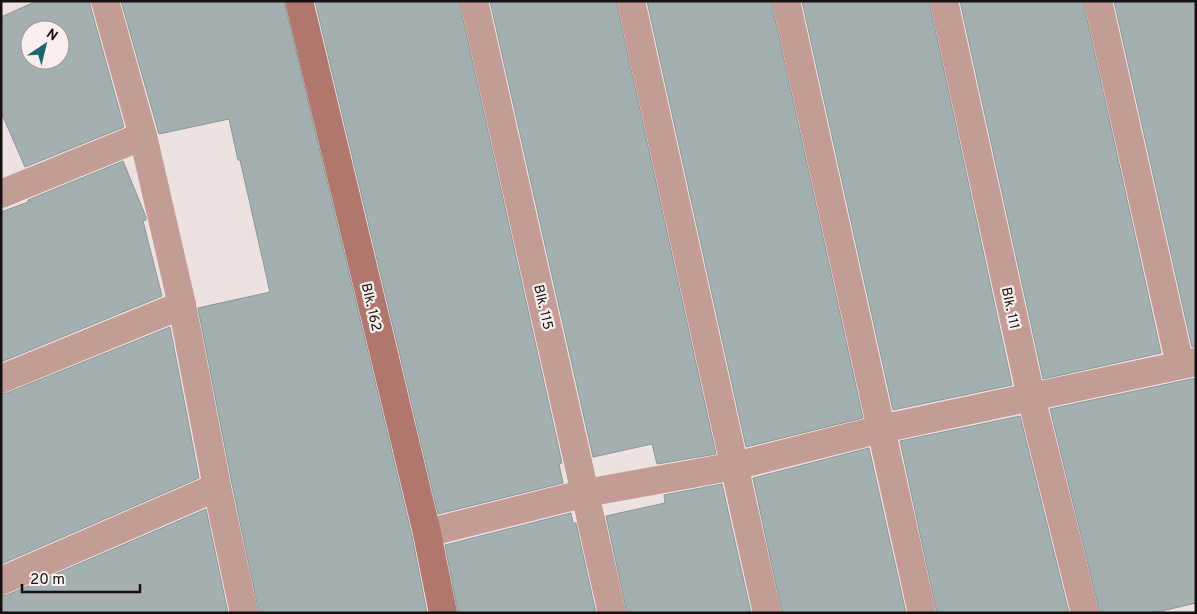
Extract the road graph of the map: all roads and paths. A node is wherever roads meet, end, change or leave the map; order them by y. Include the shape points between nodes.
1 (105, 1) edge
2 (299, 1) edge
3 (474, 1) edge
4 (631, 1) edge
5 (786, 1) edge
6 (944, 1) edge
7 (1098, 1) edge
8 (143, 136) junction
9 (1, 194) edge
10 (182, 305) junction
11 (1188, 364) edge
12 (1, 379) edge
13 (1031, 397) junction
14 (881, 429) junction
15 (735, 466) junction
16 (218, 487) junction
17 (586, 493) junction
18 (427, 533) junction
19 (1, 581) edge
20 (244, 613) edge
21 (444, 613) edge
22 (612, 613) edge
23 (767, 613) edge
24 (922, 613) edge
25 (1085, 613) edge

1 - 8 street
2 - 18 street, Blk. 162
3 - 17 street, Blk. 115
4 - 15 street
5 - 14 street
6 - 13 street, Blk. 111
7 - 11 street
8 - 9 street
8 - 10 street
10 - 12 street
10 - 16 street
11 - 13 street
13 - 14 street
13 - 25 street, Blk. 111
14 - 15 street
14 - 24 street
15 - 17 street
15 - 23 street
16 - 19 street
16 - 20 street
17 - 18 street
17 - 22 street, Blk. 115
18 - 21 street, Blk. 162

